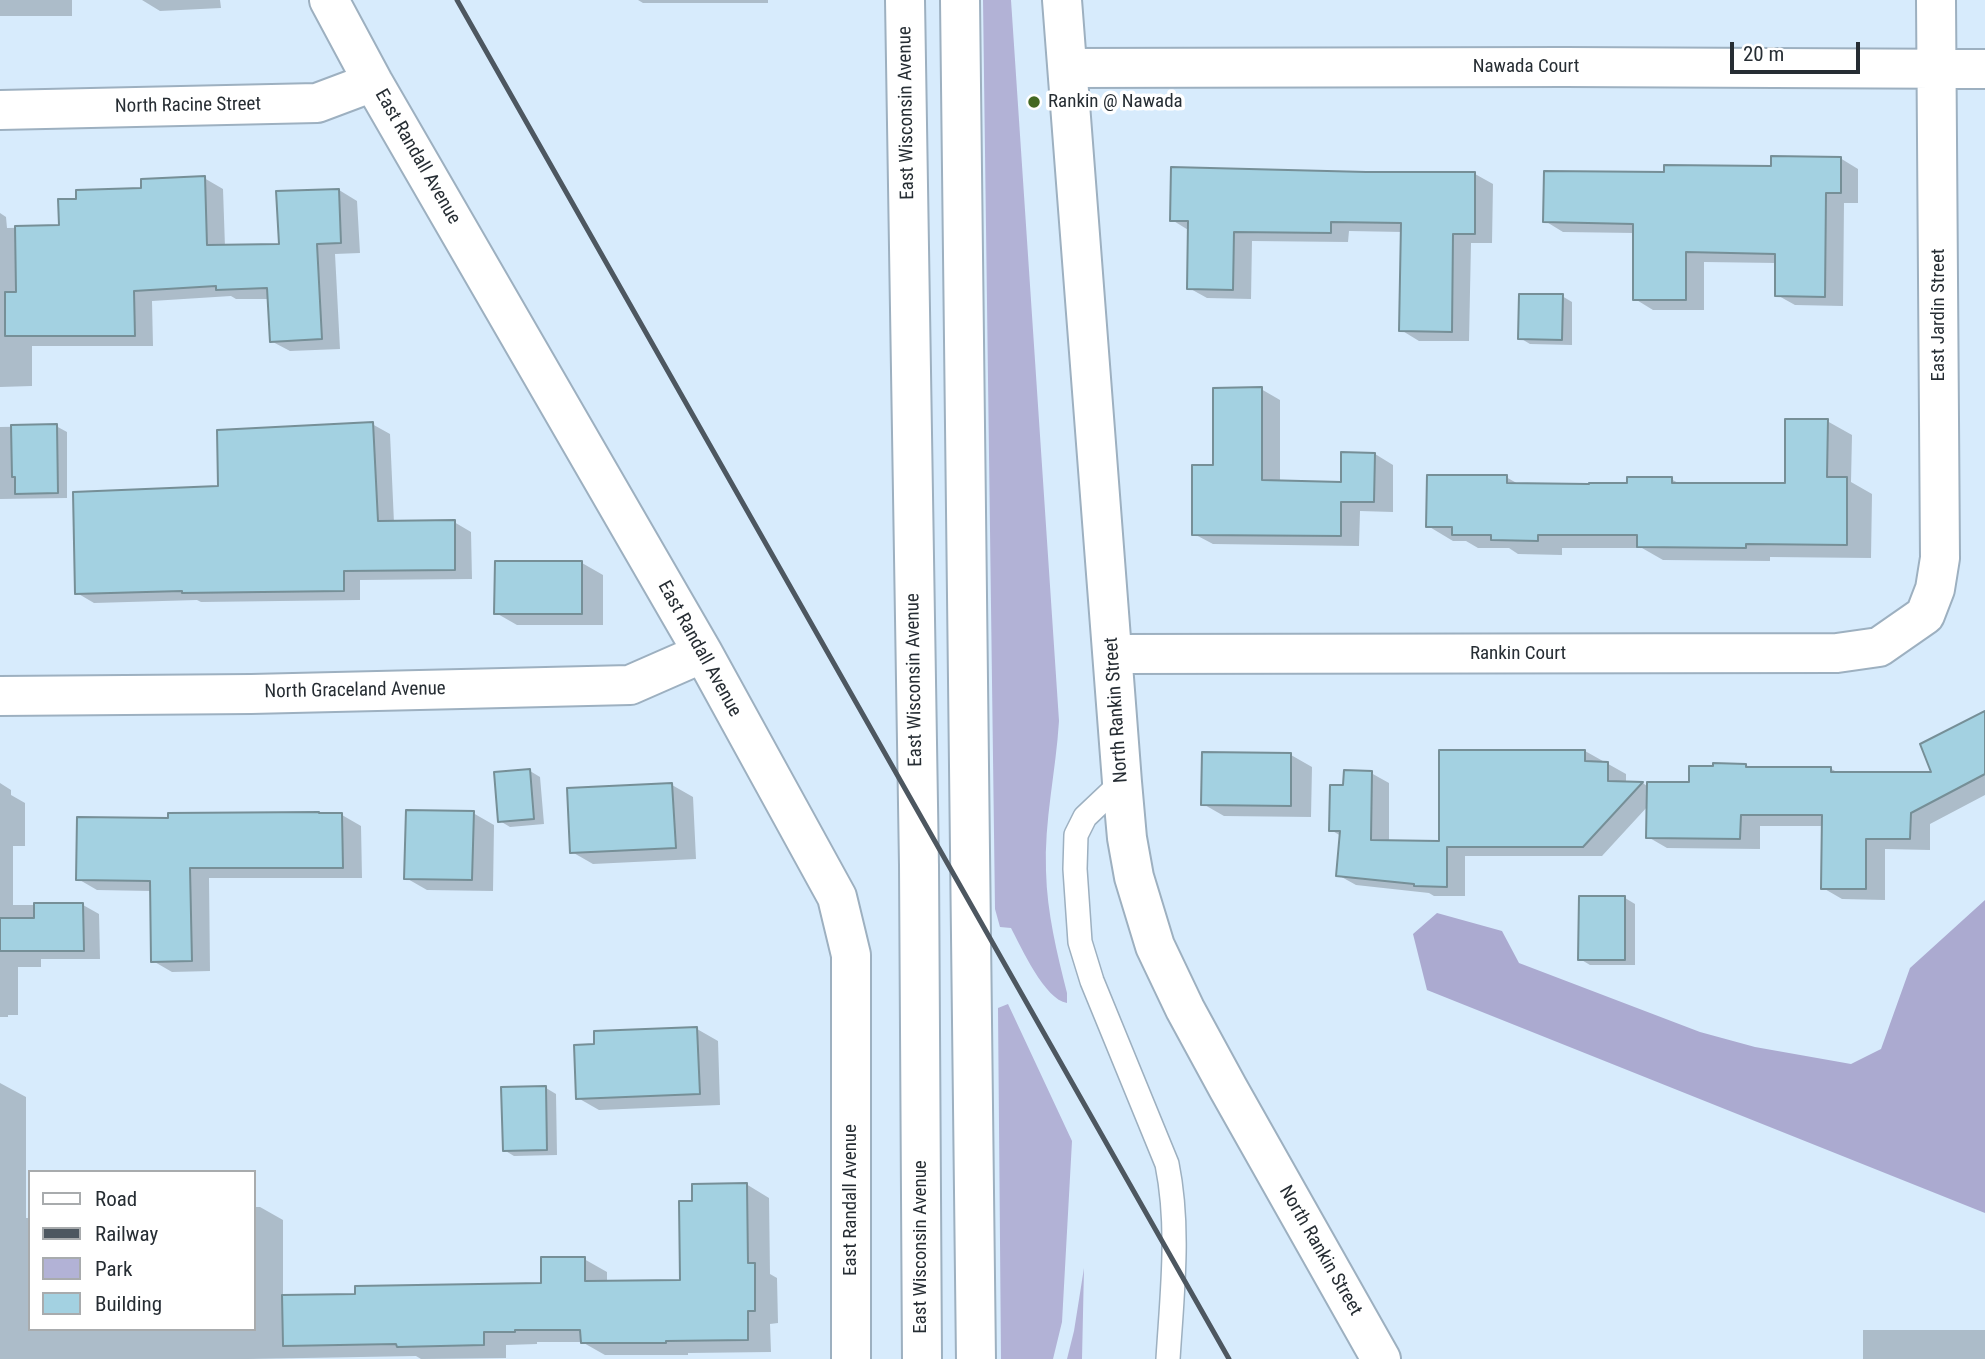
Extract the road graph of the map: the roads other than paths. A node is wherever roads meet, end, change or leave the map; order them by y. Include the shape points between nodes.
1 (329, 0) edge
2 (905, 0) edge
3 (960, 0) edge
4 (1062, 0) edge
5 (1936, 0) edge
6 (1068, 68) junction
7 (1938, 69) junction
8 (1985, 69) edge
9 (373, 82) junction
10 (0, 110) edge
11 (1915, 623) joint
12 (703, 653) junction
13 (1113, 654) junction
14 (0, 696) edge
15 (1122, 782) junction
16 (851, 1359) edge
17 (922, 1359) edge
18 (976, 1359) edge
19 (1168, 1359) edge
20 (1381, 1359) edge

1 - 9 street, East Randall Avenue
2 - 17 street, East Wisconsin Avenue
3 - 18 street
4 - 6 street, North Rankin Street
5 - 7 street, East Jardin Street
6 - 7 street, Nawada Court
6 - 13 street, North Rankin Street
7 - 8 street, Nawada Court
7 - 11 street, East Jardin Street via 1940,558 1925,615
9 - 10 street, North Racine Street via 317,103
9 - 12 street, East Randall Avenue
11 - 13 street, Rankin Court via 1880,647 1837,653
12 - 14 street, North Graceland Avenue via 630,685
12 - 16 street, East Randall Avenue via 837,897 851,955
13 - 15 street, North Rankin Street
15 - 19 lane via 1085,817 1076,835 1080,942 1167,1164 1173,1193 1175,1264
15 - 20 street, North Rankin Street via 1134,877 1155,946 1228,1088

